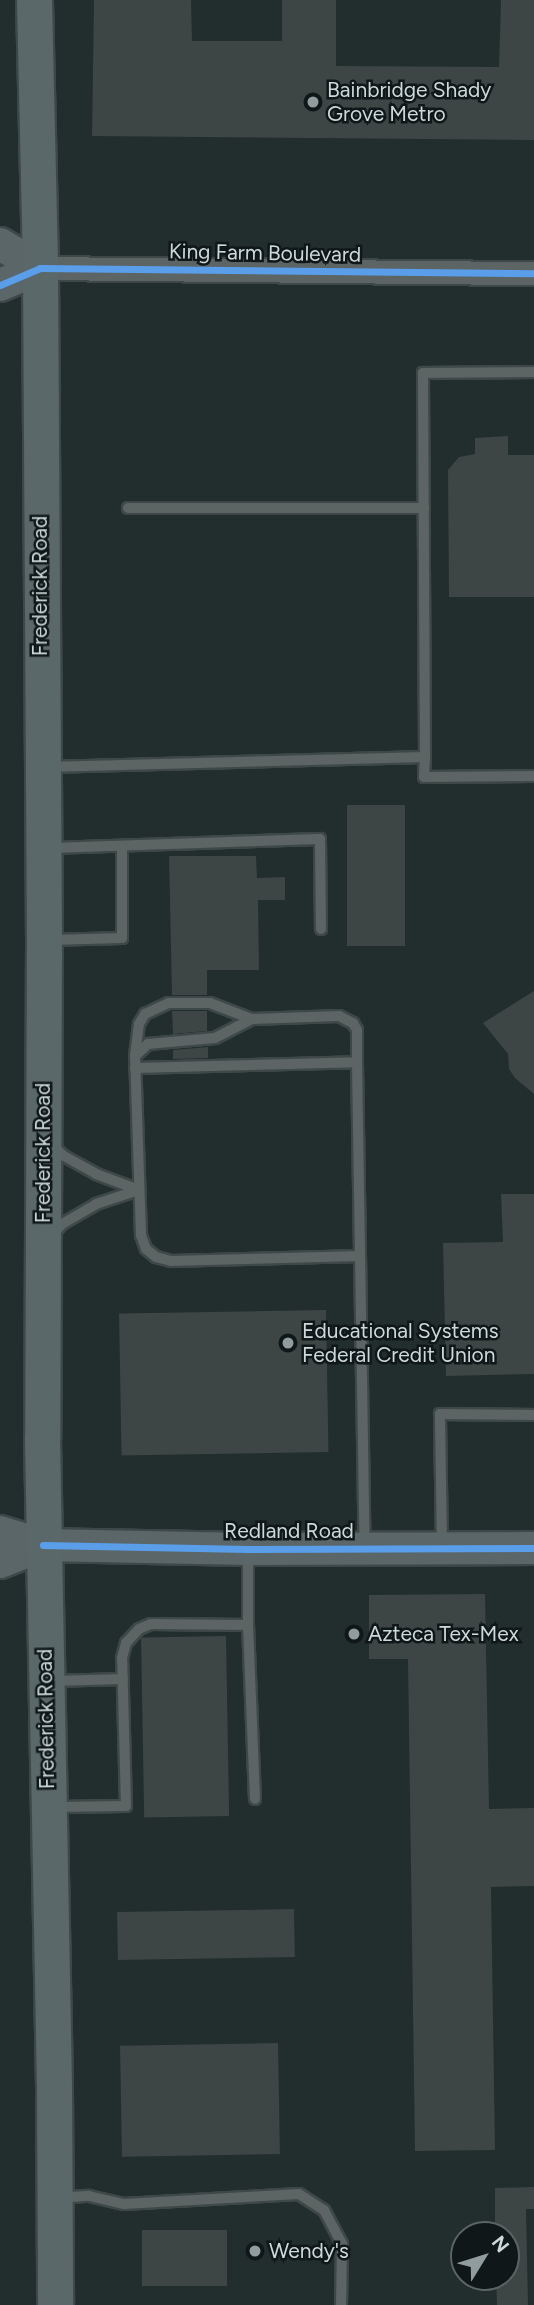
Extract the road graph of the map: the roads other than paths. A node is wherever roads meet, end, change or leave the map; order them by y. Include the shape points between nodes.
1 (34, 0) edge
2 (0, 244) edge
3 (40, 268) junction
4 (534, 274) edge
5 (0, 285) edge
6 (534, 372) edge
7 (128, 508) dead end
8 (424, 508) junction
9 (425, 757) junction
10 (41, 767) junction
11 (534, 776) edge
12 (122, 846) junction
13 (42, 848) junction
14 (321, 929) dead end
15 (44, 940) junction
16 (252, 1019) junction
17 (135, 1062) junction
18 (358, 1062) junction
19 (42, 1137) junction
20 (139, 1190) junction
21 (42, 1246) junction
22 (360, 1256) junction
23 (534, 1415) edge
24 (0, 1532) edge
25 (43, 1545) junction
26 (534, 1548) edge
27 (248, 1549) junction
28 (365, 1549) junction
29 (442, 1549) junction
30 (0, 1562) edge
31 (248, 1625) junction
32 (123, 1679) junction
33 (46, 1681) junction
34 (255, 1799) dead end
35 (48, 1807) junction
36 (55, 2199) junction
37 (55, 2305) edge
38 (341, 2305) edge

1 - 3 main road, Frederick Road
2 - 3 main road
3 - 4 street, King Farm Boulevard
3 - 5 main road, King Farm Boulevard
3 - 10 main road, Frederick Road
6 - 8 lane via 423,373
7 - 8 lane
8 - 9 lane
9 - 10 lane
9 - 11 lane via 424,777
10 - 13 main road, Frederick Road
12 - 13 lane
12 - 14 lane via 320,839
12 - 15 lane via 122,938
13 - 15 main road, Frederick Road
15 - 19 main road, Frederick Road
16 - 17 lane via 215,1038 148,1044
16 - 17 lane via 219,1004 160,1005 139,1024
16 - 18 lane via 347,1018 356,1030
17 - 18 lane
17 - 20 lane
18 - 22 lane
19 - 20 lane via 96,1174
19 - 21 main road, Frederick Road
20 - 21 lane via 96,1204 62,1224
20 - 22 lane via 141,1235 156,1257 171,1261
21 - 25 main road, Frederick Road
22 - 28 lane
23 - 29 lane via 440,1414
24 - 25 main road
25 - 27 main road, Redland Road
25 - 30 main road
25 - 33 main road, Frederick Road
26 - 29 main road, Redland Road
27 - 28 main road, Redland Road
27 - 31 lane
28 - 29 main road, Redland Road
31 - 32 lane via 152,1624 139,1629 126,1643
31 - 34 lane
32 - 33 lane
32 - 35 lane via 127,1806
33 - 35 main road, Frederick Road
35 - 36 main road, Frederick Road
36 - 37 main road, Frederick Road
36 - 38 lane via 89,2196 124,2204 299,2194 324,2210 342,2244

